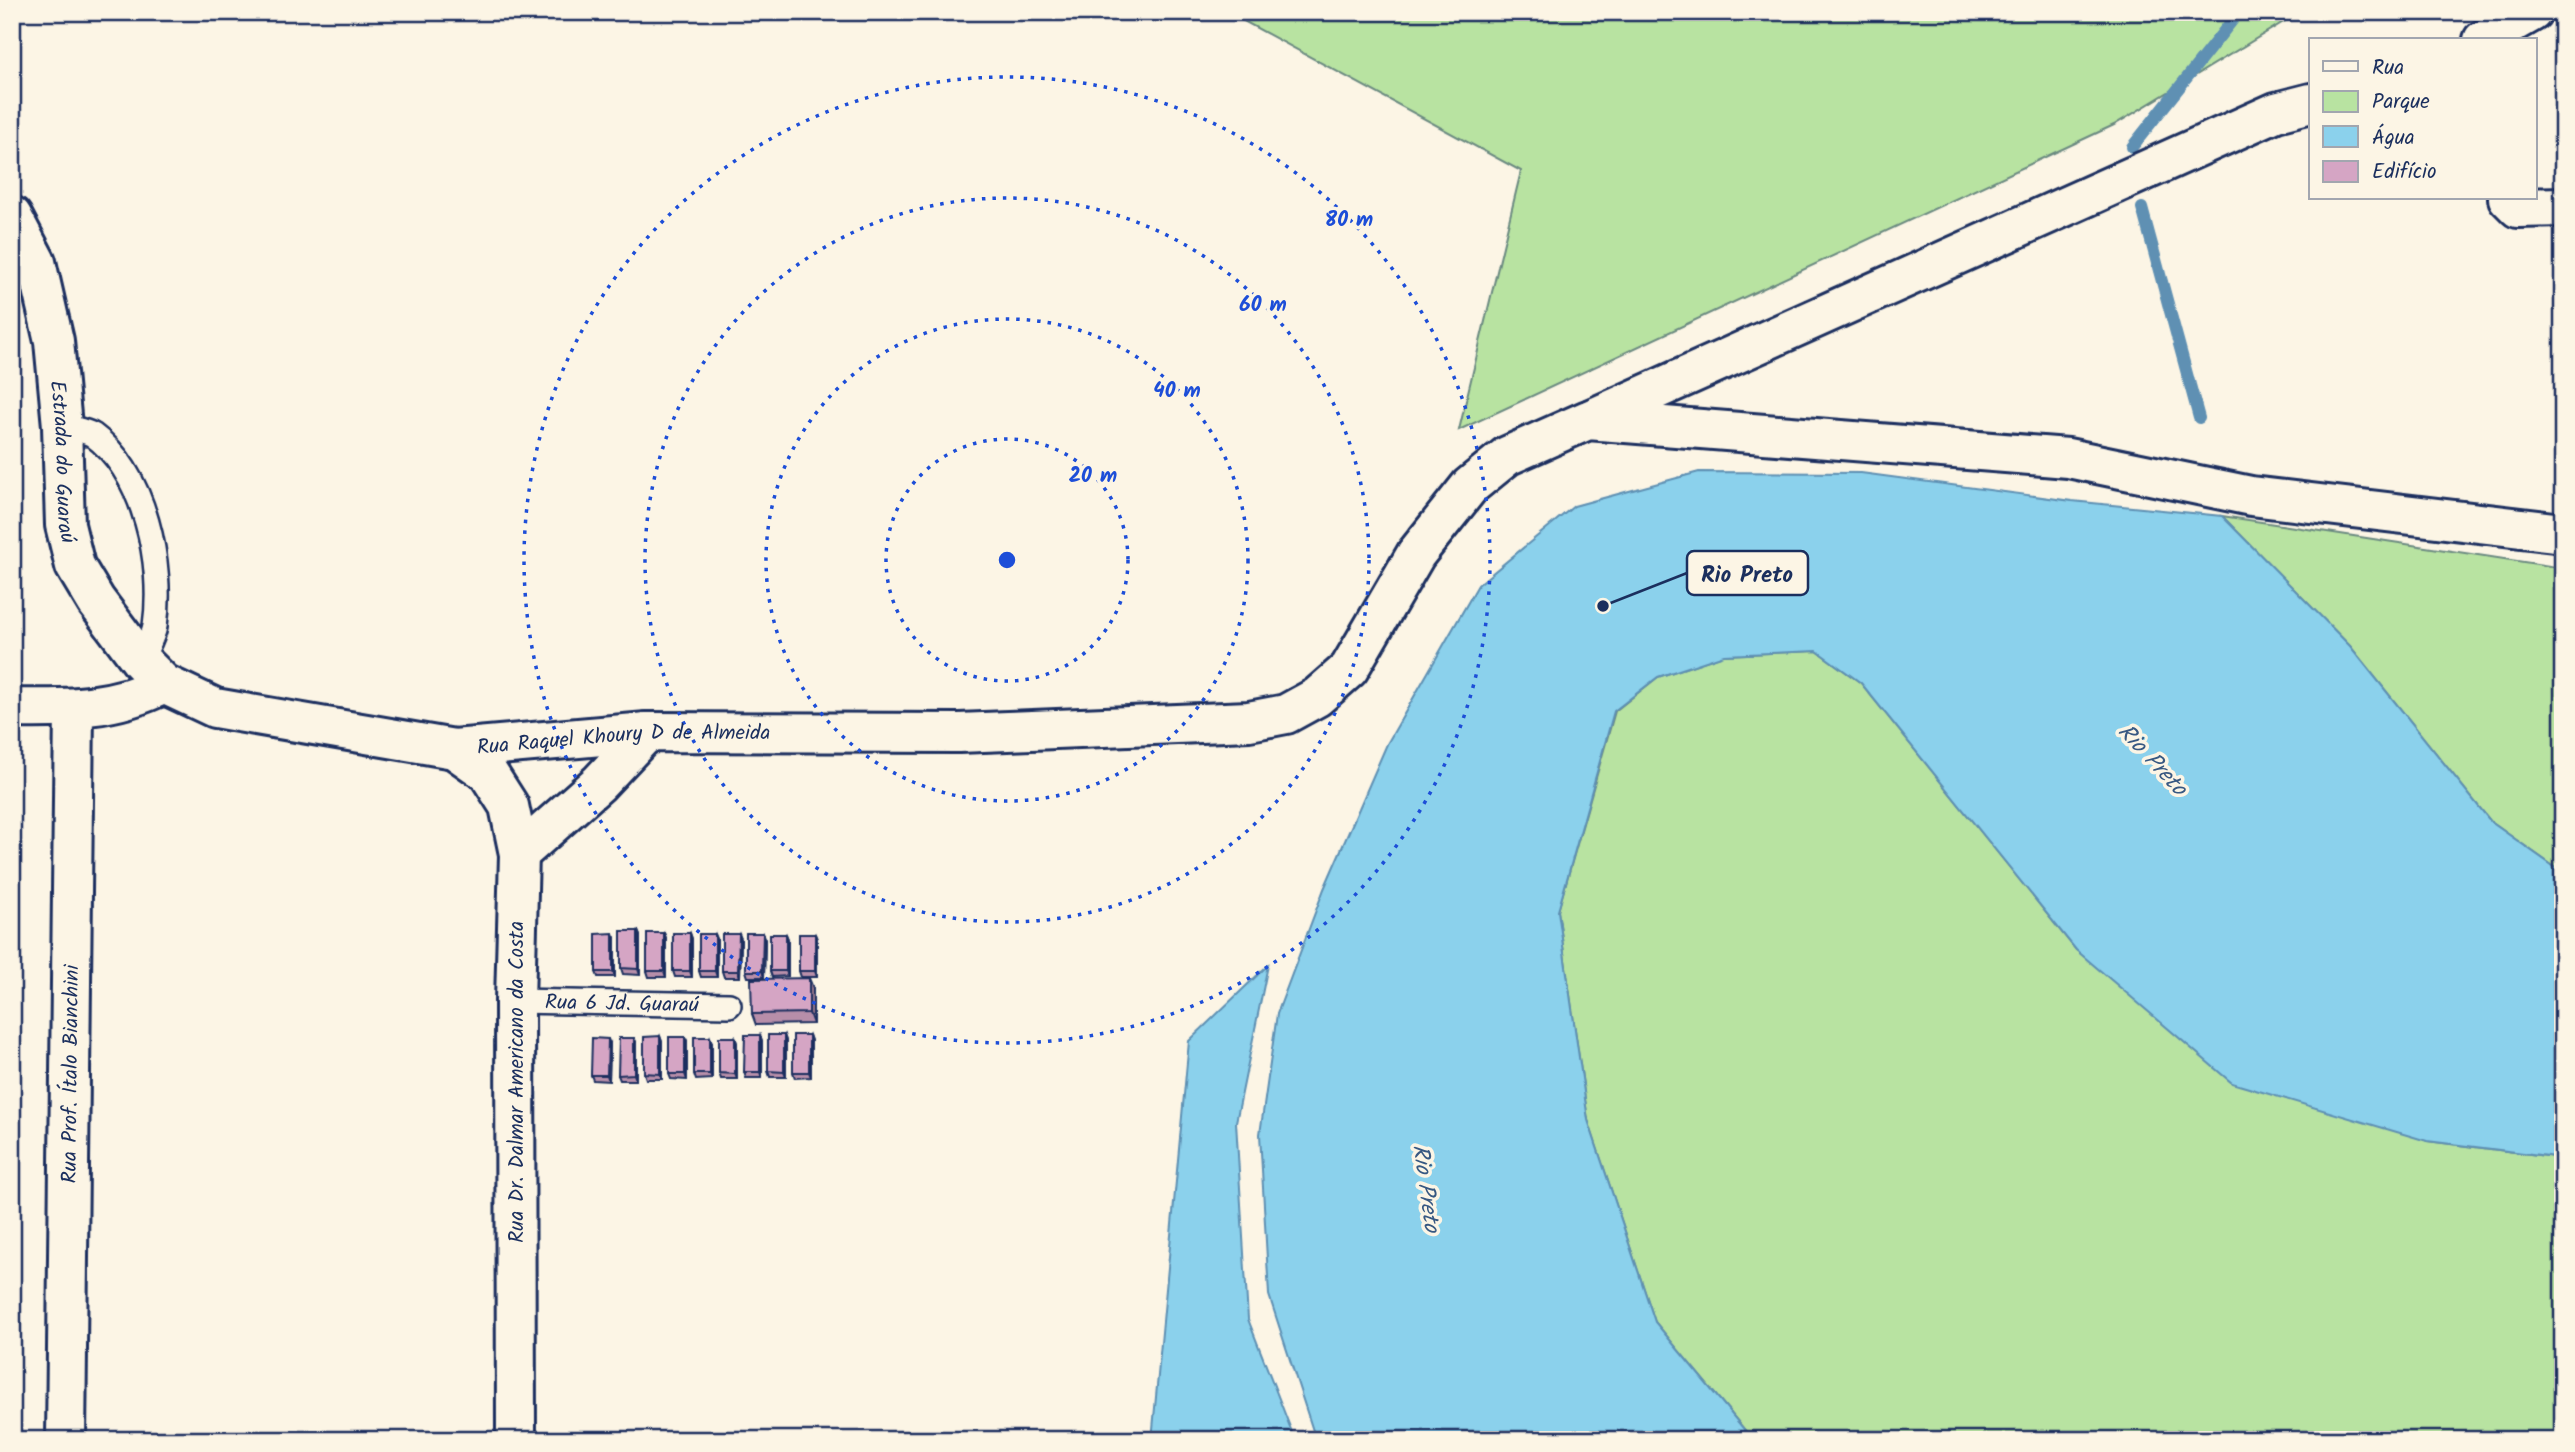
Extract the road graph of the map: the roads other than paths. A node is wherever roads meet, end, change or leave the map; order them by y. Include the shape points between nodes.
1 (2532, 12) edge
2 (2486, 38) edge
3 (2309, 104) edge
4 (2510, 200) edge
5 (2563, 206) edge
6 (12, 216) edge
7 (1588, 420) junction
8 (62, 426) junction
9 (2563, 533) edge
10 (153, 672) junction
11 (12, 708) edge
12 (74, 709) junction
13 (647, 732) junction
14 (454, 749) junction
15 (519, 854) junction
16 (515, 1001) junction
17 (729, 1005) dead end
18 (66, 1440) edge
19 (516, 1440) edge

1 - 2 street
3 - 7 street, Rua Raquel Khoury D de Almeida via 2276,112
4 - 5 street via 2518,208
6 - 8 street, Estrada do Guaraú via 36,262 54,341
7 - 9 street via 2068,458 2251,496
7 - 13 street, Rua Raquel Khoury D de Almeida via 1507,456 1470,486 1416,554 1349,669 1317,697 1286,714 1249,721 959,733
8 - 10 street, Estrada do Guaraú via 65,525 75,566 96,601
8 - 10 lane via 91,434 118,460 145,509 158,594
10 - 12 street via 118,703
10 - 14 street, Rua Raquel Khoury D de Almeida via 215,708
11 - 12 street
12 - 18 street, Rua Prof. Ítalo Bianchini
13 - 14 street, Rua Raquel Khoury D de Almeida
13 - 15 street
14 - 15 street, Rua Dr. Dalmar Americano da Costa via 488,773 509,806
15 - 16 street, Rua Dr. Dalmar Americano da Costa
16 - 17 lane, Rua 6 Jd. Guaraú
16 - 19 street, Rua Dr. Dalmar Americano da Costa

